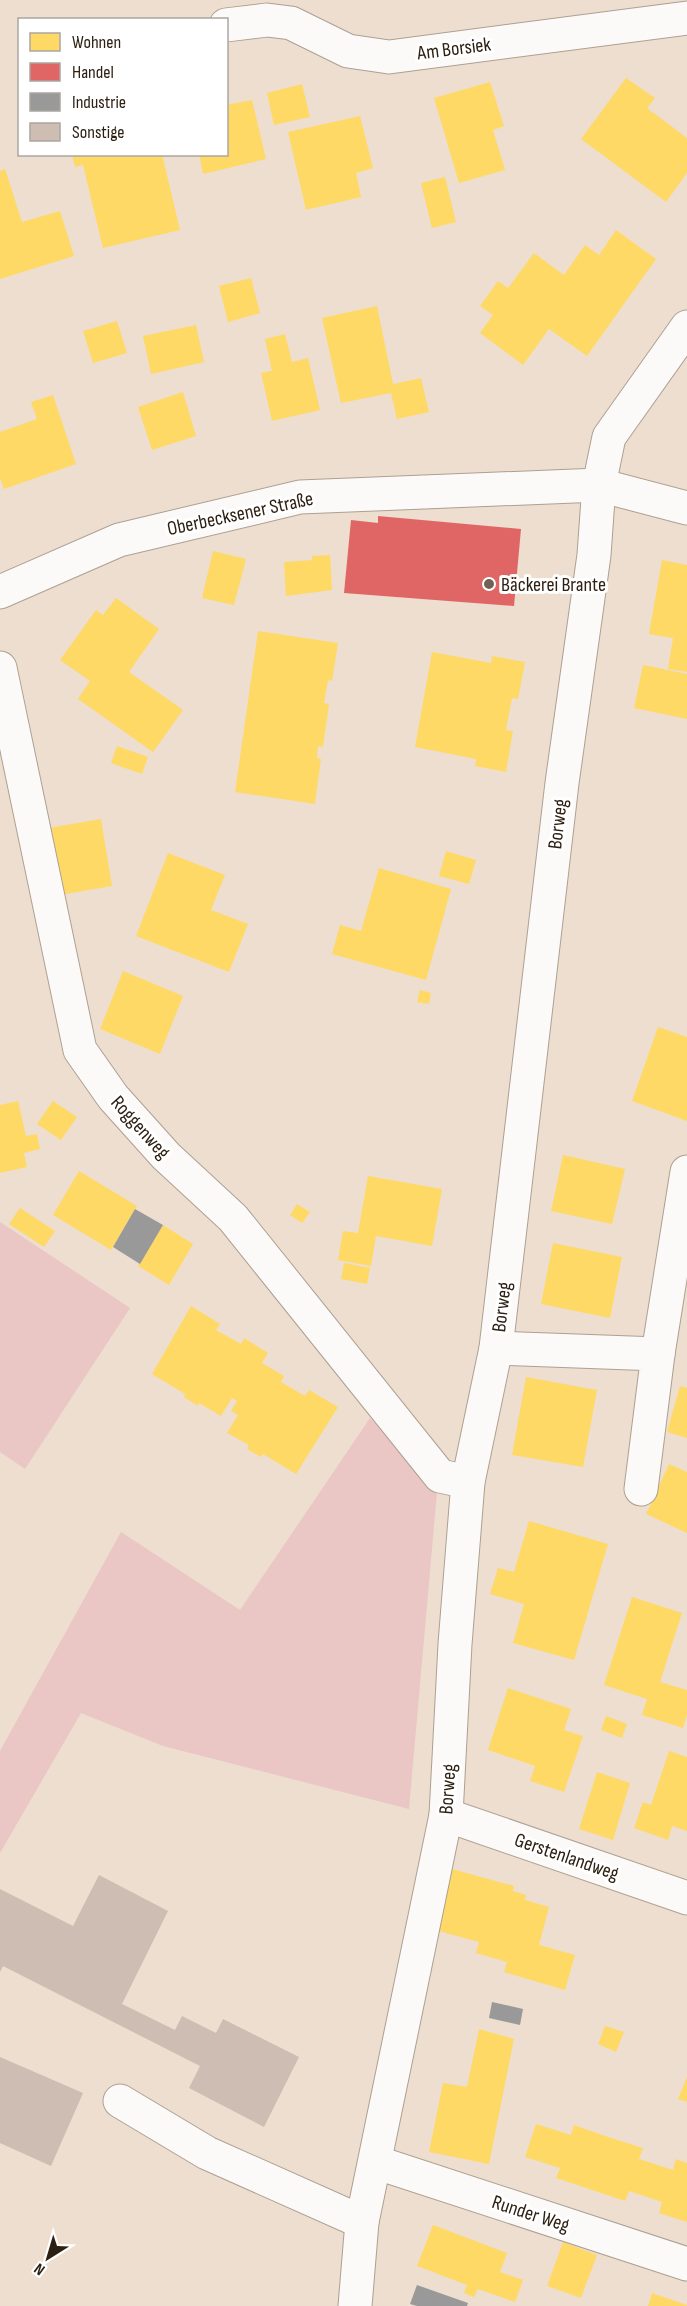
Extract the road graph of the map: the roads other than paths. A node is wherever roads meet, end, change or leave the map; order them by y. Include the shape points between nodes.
1 (687, 18) edge
2 (228, 26) edge
3 (687, 327) edge
4 (599, 485) junction
5 (687, 508) edge
6 (0, 592) edge
7 (0, 668) edge
8 (687, 1172) edge
9 (496, 1348) junction
10 (658, 1354) junction
11 (468, 1482) junction
12 (640, 1489) dead end
13 (446, 1815) junction
14 (687, 1898) edge
15 (120, 2101) dead end
16 (375, 2162) junction
17 (362, 2222) junction
18 (687, 2264) edge
19 (356, 2306) edge

1 - 2 street, Am Borsiek via 389,57 348,51 291,23 267,20
3 - 4 street, Borweg via 609,437
4 - 5 street, Oberbecksener Straße
4 - 6 street, Oberbecksener Straße via 300,497 119,540
4 - 9 street, Borweg via 594,555 562,783
7 - 11 street, Roggenweg via 80,1050 113,1098 166,1156 233,1218 440,1476
8 - 10 street
9 - 10 street
9 - 11 street, Borweg
10 - 12 street
11 - 13 street, Borweg
13 - 14 street, Gerstenlandweg
13 - 16 street, Borweg
15 - 17 street via 207,2153
16 - 17 street, Borweg
16 - 18 street, Runder Weg
17 - 19 street, Borweg

